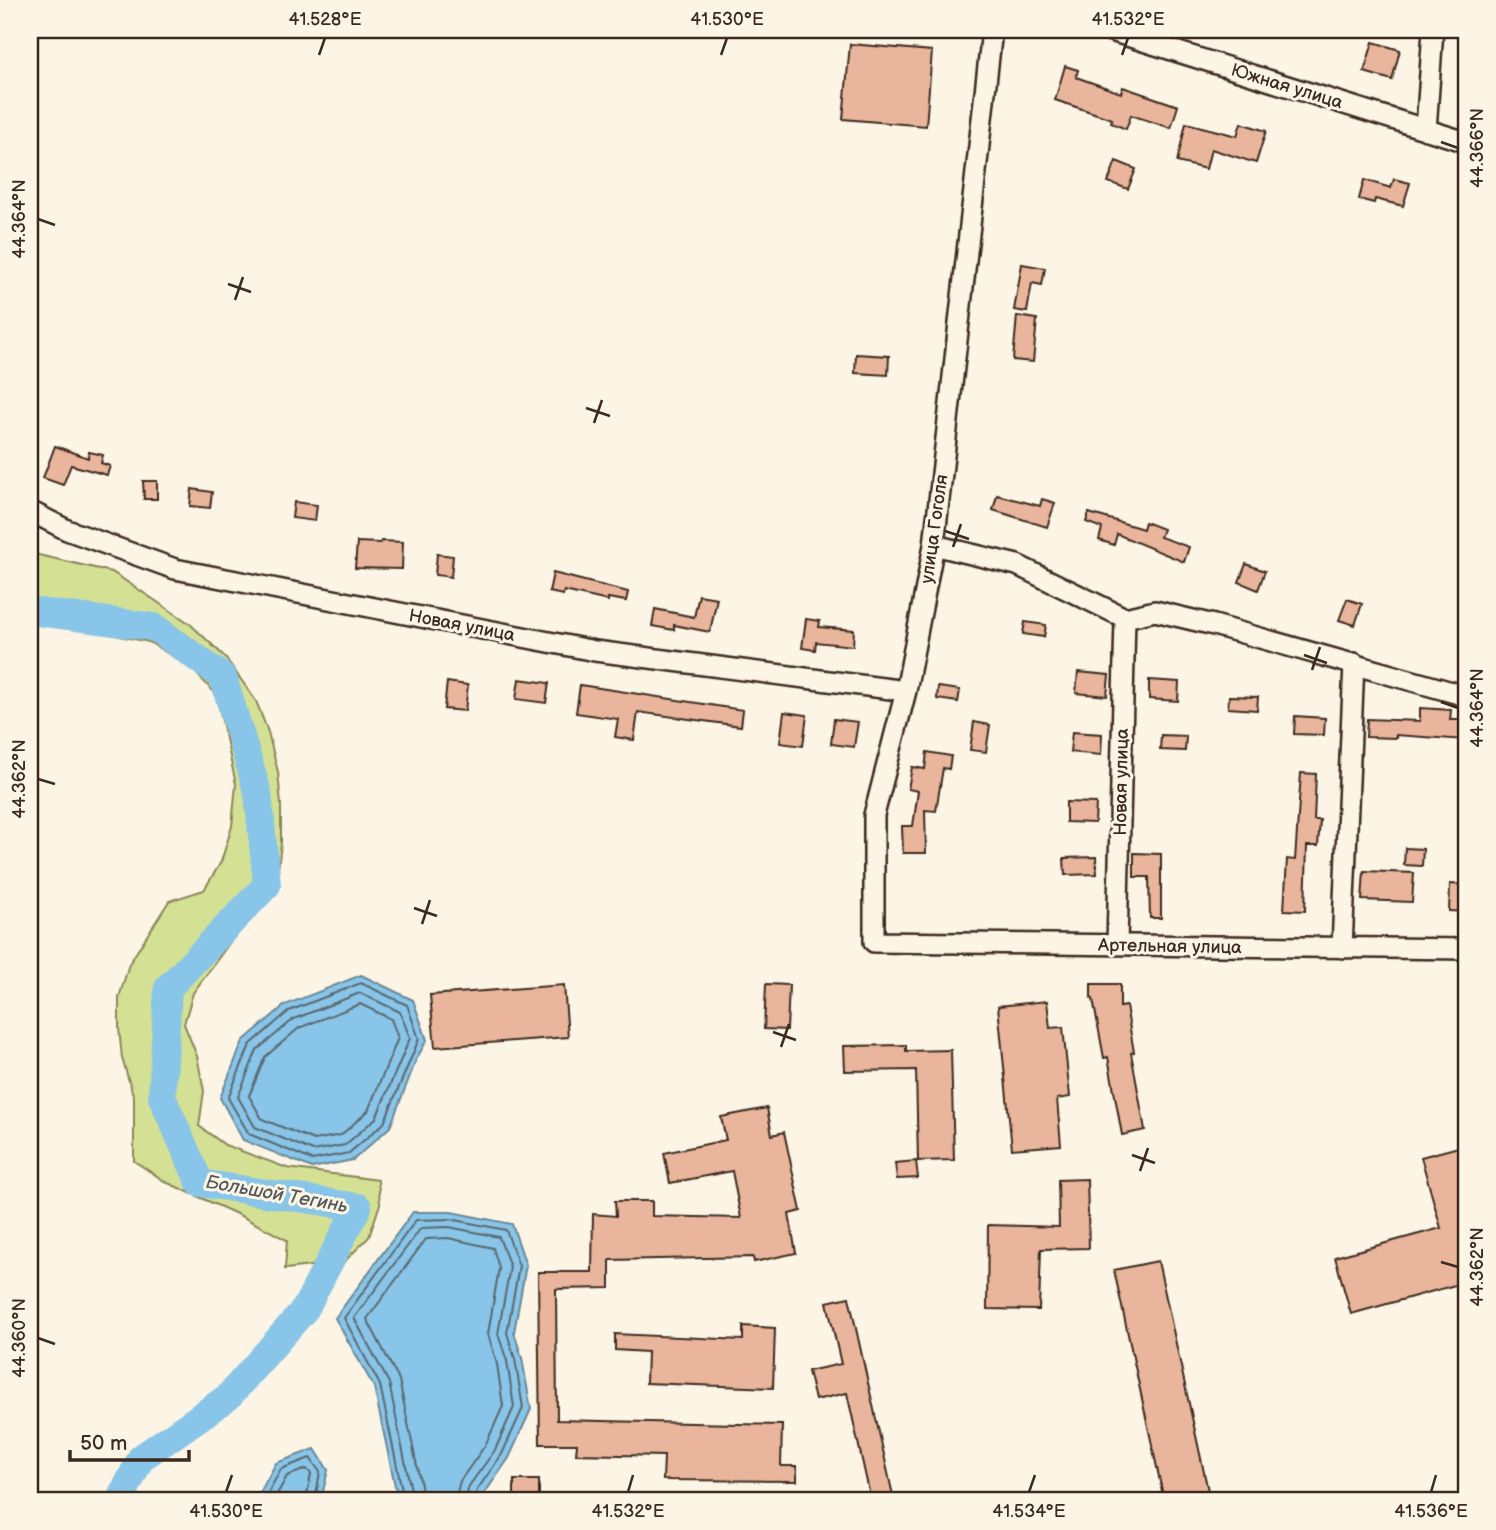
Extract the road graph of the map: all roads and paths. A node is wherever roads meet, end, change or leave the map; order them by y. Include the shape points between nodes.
1 (992, 30) edge
2 (1108, 30) edge
3 (1433, 30) edge
4 (1426, 130) junction
5 (1466, 142) edge
6 (30, 511) edge
7 (934, 545) junction
8 (1125, 618) junction
9 (1354, 663) junction
10 (906, 691) junction
11 (1466, 696) edge
12 (874, 942) joint
13 (1118, 945) junction
14 (1342, 948) junction
15 (1466, 949) edge

1 - 7 street, улица Гоголя
2 - 4 street, Южная улица
3 - 4 street
4 - 5 street, Южная улица
6 - 10 street, Новая улица via 66,530 175,569 595,651
7 - 8 street via 1017,565
7 - 10 street, улица Гоголя
8 - 9 street via 1155,611
8 - 13 street, Новая улица
9 - 11 street
9 - 14 street
10 - 12 street, улица Гоголя via 874,815
12 - 13 street, Артельная улица
13 - 14 street, Артельная улица
14 - 15 street, Артельная улица

